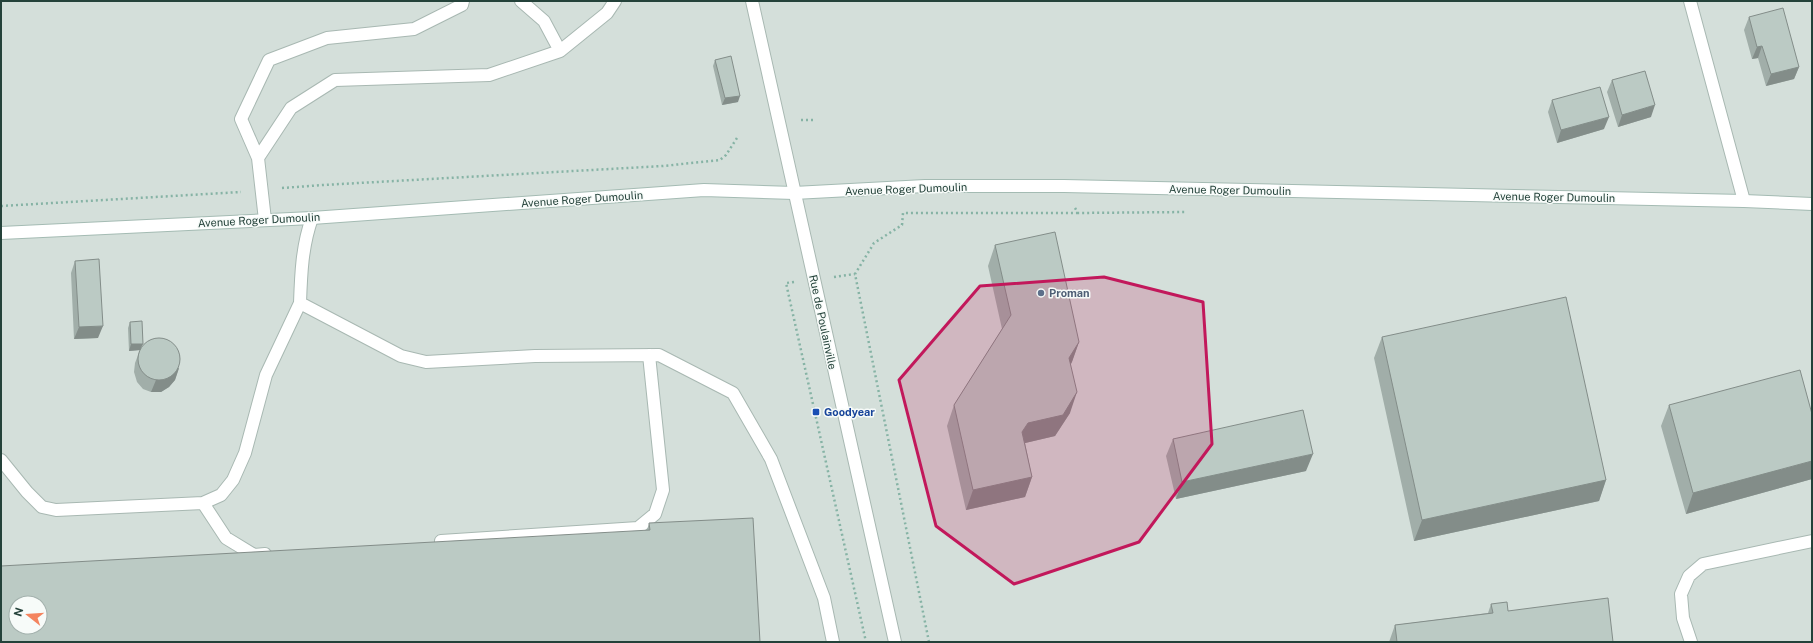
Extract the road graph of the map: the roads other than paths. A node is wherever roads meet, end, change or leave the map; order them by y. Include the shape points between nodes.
1 (463, 1) edge
2 (521, 1) edge
3 (615, 1) edge
4 (752, 1) edge
5 (1690, 1) edge
6 (560, 51) junction
7 (258, 158) junction
8 (794, 193) junction
9 (1744, 201) junction
10 (1812, 204) edge
11 (312, 218) junction
12 (265, 220) junction
13 (1, 233) edge
14 (300, 303) junction
15 (649, 355) junction
16 (1, 460) edge
17 (203, 503) junction
18 (1812, 541) edge
19 (426, 542) edge
20 (277, 553) edge
21 (833, 642) edge
22 (895, 642) edge
23 (1690, 642) edge

1 - 7 main road via 462,5 414,29 327,38 269,60 241,119
2 - 6 main road via 544,21
3 - 6 main road via 607,13
4 - 8 main road, Rue de Poulainville
5 - 9 main road
6 - 7 main road via 489,75 335,80 291,108
7 - 12 main road
8 - 9 main road, Avenue Roger Dumoulin via 925,186 1064,186
8 - 11 main road, Avenue Roger Dumoulin via 704,190
8 - 22 main road, Rue de Poulainville
9 - 10 main road, Avenue Roger Dumoulin
11 - 12 main road, Avenue Roger Dumoulin
11 - 14 main road via 300,272
12 - 13 main road, Avenue Roger Dumoulin
14 - 15 main road via 401,356 426,362 535,356
14 - 17 main road via 266,374 244,453 233,480 221,495
15 - 19 main road via 664,490 655,514 638,528
15 - 21 main road via 659,355 733,394 771,459 824,598
16 - 17 main road via 42,507 56,510
17 - 20 main road via 226,538 254,554
18 - 23 main road via 1703,564 1689,576 1681,594 1683,618

